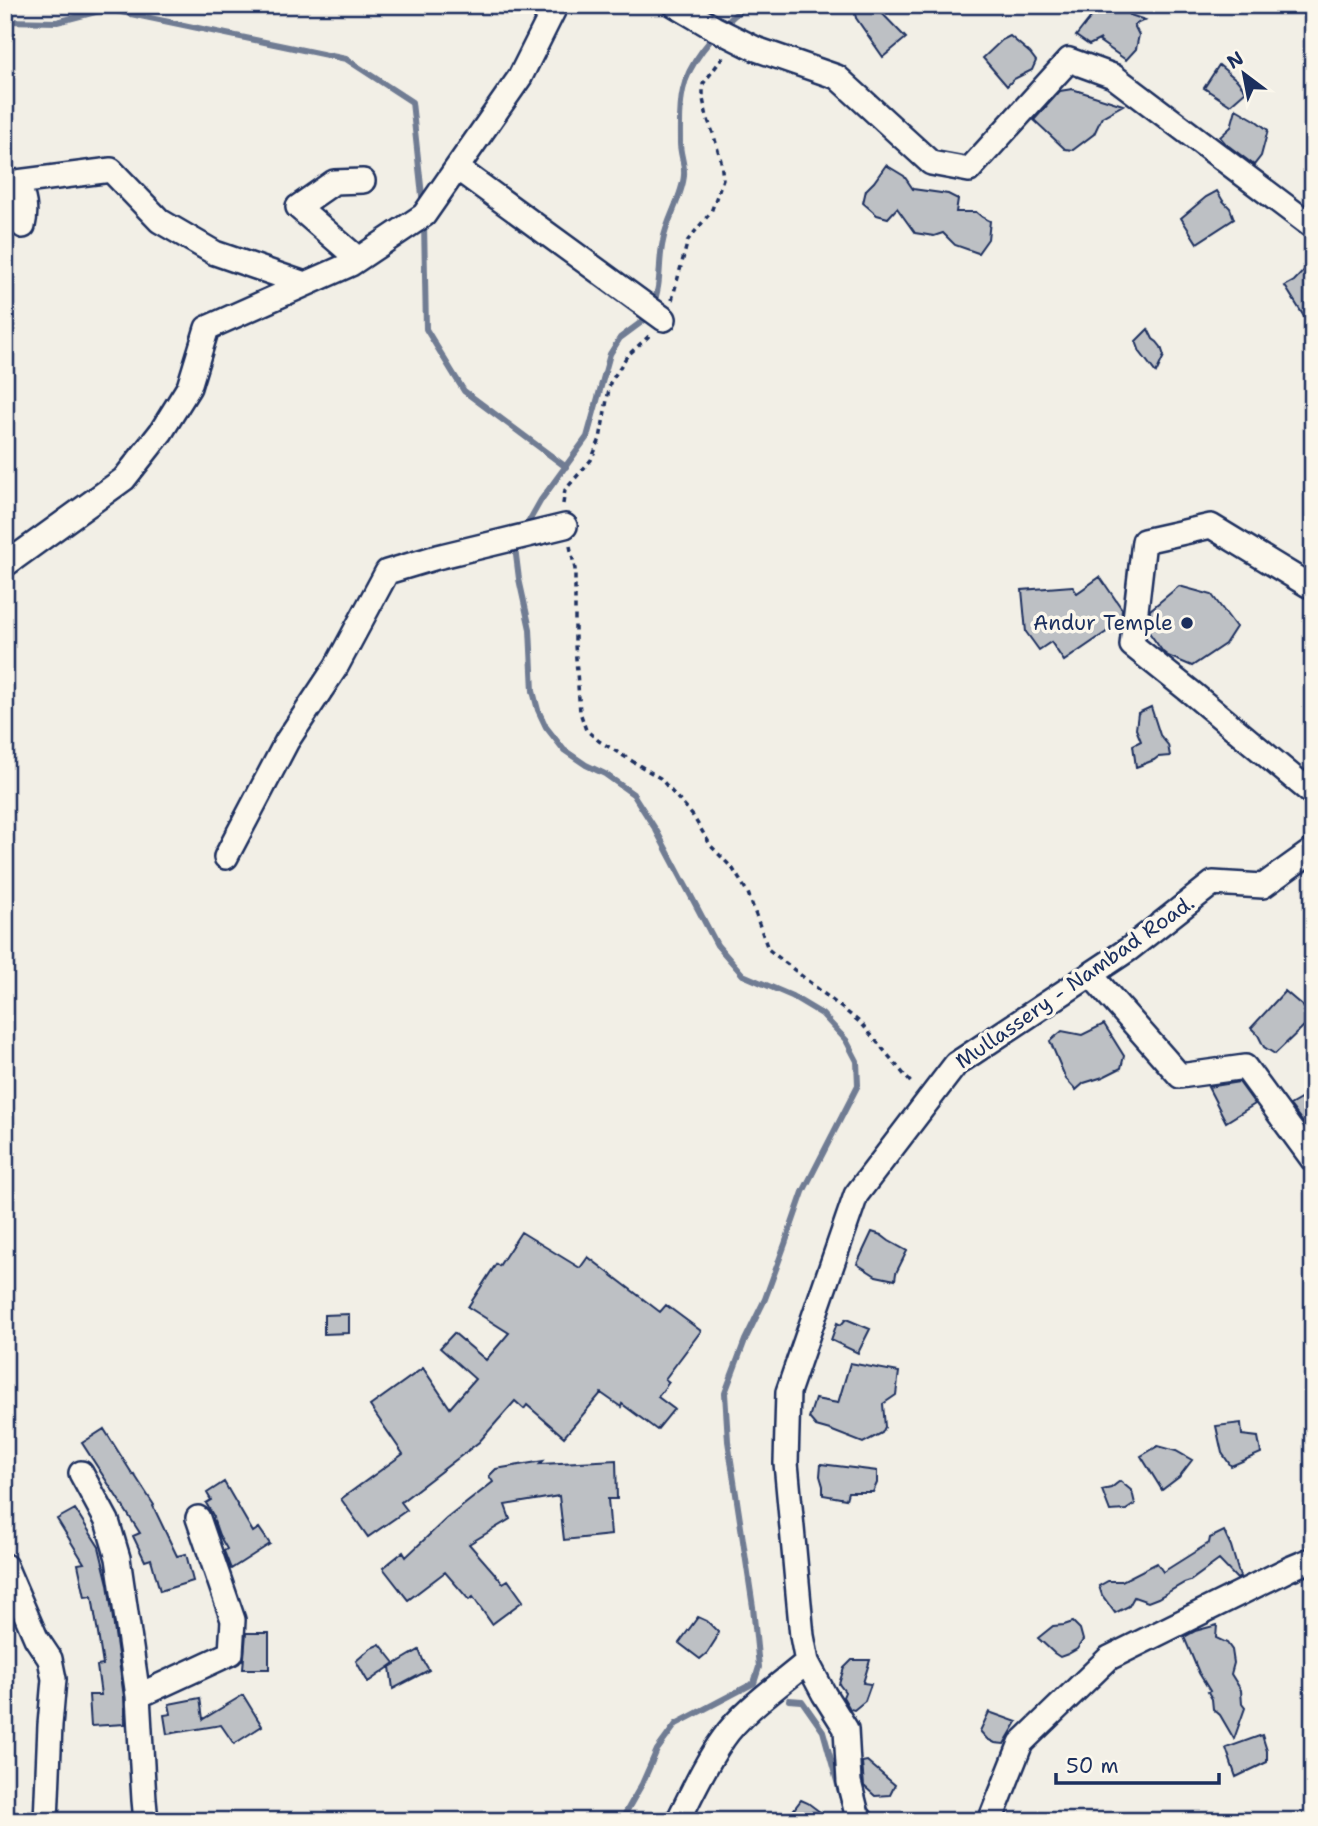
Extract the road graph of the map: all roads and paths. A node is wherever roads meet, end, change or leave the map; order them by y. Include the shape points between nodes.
1 (556, 5) edge
2 (675, 5) edge
3 (725, 34) junction
4 (457, 168) junction
5 (363, 181) dead end
6 (11, 184) edge
7 (23, 226) dead end
8 (1313, 227) edge
9 (358, 259) junction
10 (305, 284) junction
11 (664, 318) junction
12 (565, 526) junction
13 (5, 565) edge
14 (1313, 582) edge
15 (1313, 794) edge
16 (1313, 850) edge
17 (226, 858) dead end
18 (1091, 975) junction
19 (927, 1102) junction
20 (1313, 1160) edge
21 (81, 1473) dead end
22 (198, 1518) dead end
23 (1313, 1559) edge
24 (5, 1566) edge
25 (807, 1662) junction
26 (138, 1696) junction
27 (46, 1821) edge
28 (146, 1821) edge
29 (678, 1821) edge
30 (862, 1821) edge
31 (990, 1821) edge

1 - 4 street via 520,77
2 - 3 street
3 - 8 street via 836,77 931,163 969,170 1069,60 1113,76
3 - 11 path via 703,84 723,179 711,212 688,240
4 - 9 street via 424,215
4 - 11 street
5 - 9 street via 334,182 298,207
6 - 7 street via 24,197
6 - 10 street via 111,170 171,228 215,253
9 - 10 street
10 - 13 street via 207,328 189,387 124,479
11 - 12 path via 627,356 610,383 600,439 591,460 565,490
12 - 17 street via 387,572 336,667 287,741
12 - 19 path via 575,569 577,678 586,730 660,778 733,869 748,893 768,950 862,1024
14 - 15 street via 1308,585 1211,526 1144,541 1132,645
16 - 18 street, Mullassery - Nambad Road. via 1263,886 1213,883
18 - 19 street, Mullassery - Nambad Road. via 956,1064
18 - 20 street via 1181,1076 1245,1067
19 - 25 street, Mullassery - Nambad Road. via 856,1195 788,1392 786,1463
21 - 26 street via 107,1521 118,1558
22 - 26 street via 233,1620 231,1653
23 - 31 street via 1109,1658 1021,1744
24 - 27 street via 50,1659 54,1679
25 - 29 street via 724,1738
25 - 30 street via 846,1730 849,1782
26 - 28 street

